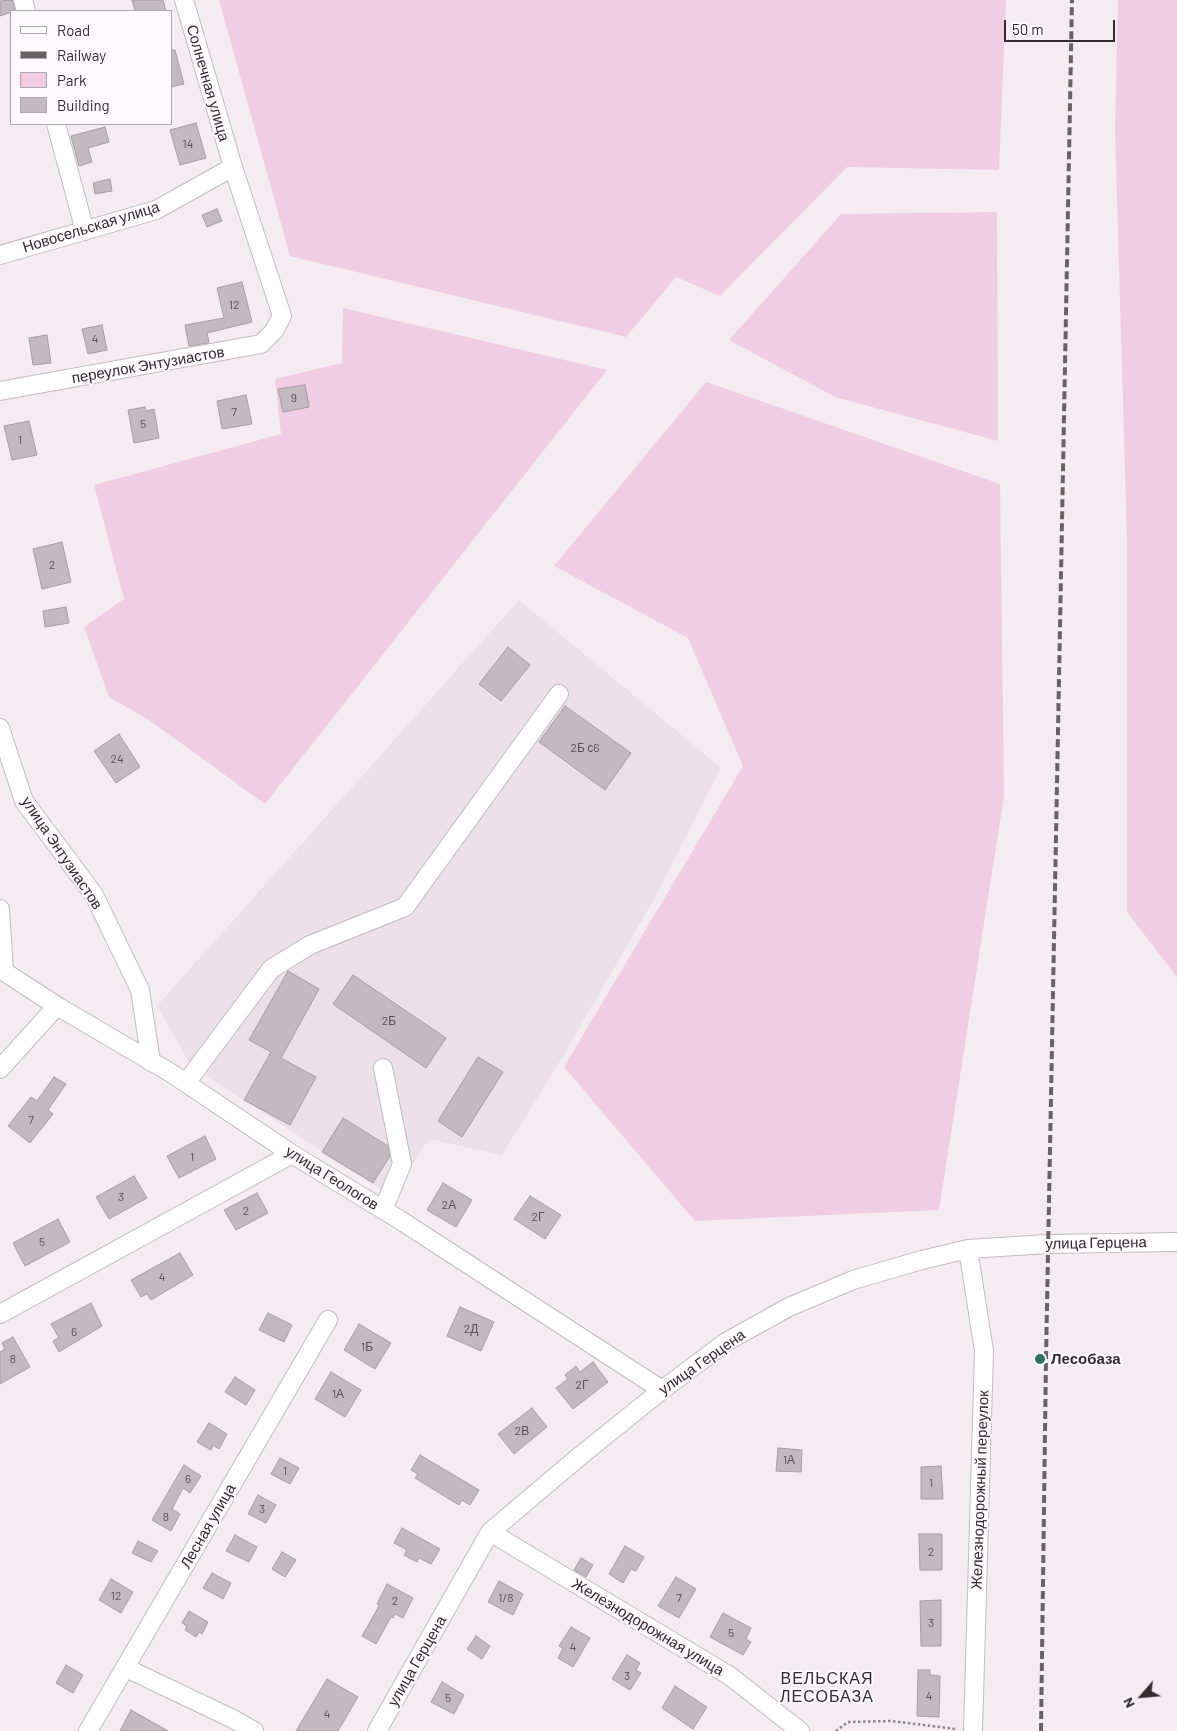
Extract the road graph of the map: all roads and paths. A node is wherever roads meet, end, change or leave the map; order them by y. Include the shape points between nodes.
1 (184, 0) edge
2 (56, 125) edge
3 (233, 167) junction
4 (85, 230) junction
5 (0, 255) edge
6 (282, 316) joint
7 (0, 391) edge
8 (558, 694) dead end
9 (0, 728) edge
10 (0, 909) edge
11 (2, 970) edge
12 (57, 1006) junction
13 (151, 1062) junction
14 (383, 1068) dead end
15 (0, 1069) edge
16 (186, 1083) junction
17 (292, 1154) junction
18 (383, 1210) junction
19 (1177, 1242) edge
20 (968, 1249) junction
21 (0, 1314) edge
22 (328, 1320) dead end
23 (662, 1390) junction
24 (490, 1532) junction
25 (126, 1668) junction
26 (967, 1730) edge
27 (88, 1731) edge
28 (254, 1731) edge
29 (377, 1731) edge
30 (800, 1731) edge
31 (836, 1731) edge

1 - 3 street, Солнечная улица
2 - 4 street
3 - 4 street, Новосельская улица via 156,210
3 - 6 street, Солнечная улица
4 - 5 street, Новосельская улица
6 - 7 street, переулок Энтузиастов via 274,331 261,344
8 - 16 street via 405,907 310,946 271,970
9 - 13 street, улица Энтузиастов via 24,801 94,895 140,990
10 - 11 street
11 - 12 street, улица Геологов
12 - 13 street, улица Геологов
12 - 15 street
13 - 16 street, улица Геологов
14 - 18 street via 402,1164
16 - 17 street, улица Геологов
17 - 18 street, улица Геологов
17 - 21 street
18 - 23 street, улица Геологов
19 - 20 street, улица Герцена
20 - 23 street, улица Герцена via 853,1280 789,1307 726,1342
20 - 26 street, Железнодорожный переулок via 984,1351
22 - 25 street, Лесная улица
23 - 24 street, улица Герцена
24 - 29 street, улица Герцена
24 - 30 street, Железнодорожная улица via 730,1676
25 - 27 street, Лесная улица
25 - 28 street
26 - 31 path via 891,1721 848,1722

